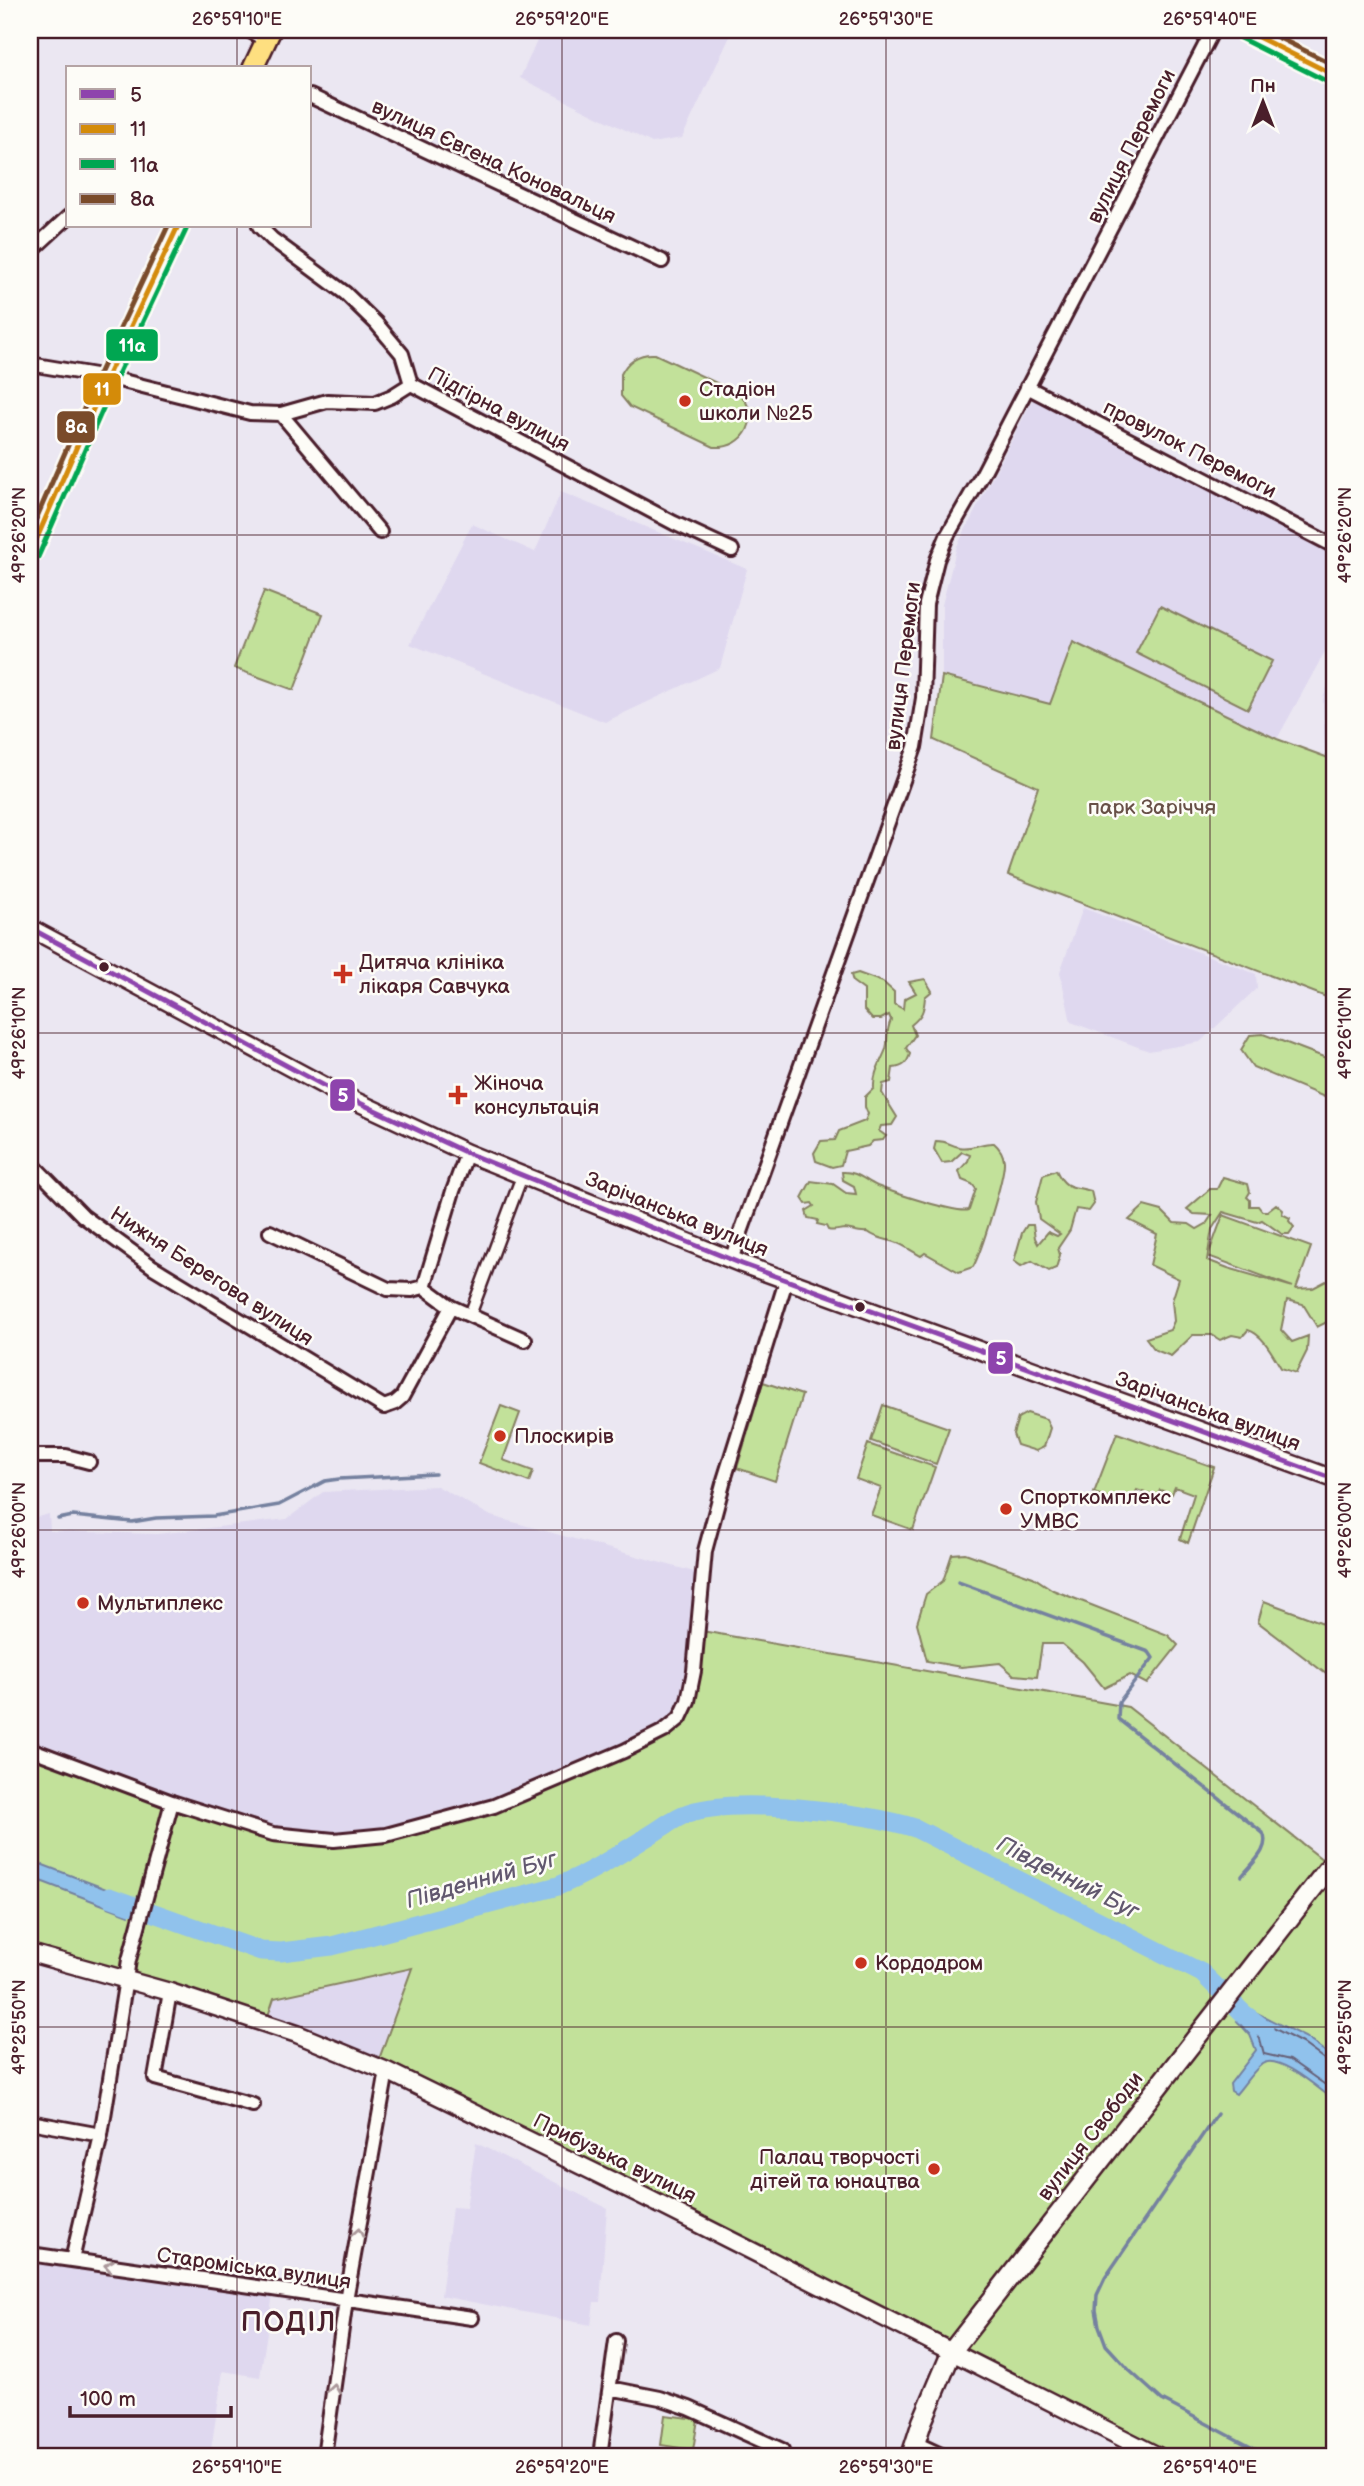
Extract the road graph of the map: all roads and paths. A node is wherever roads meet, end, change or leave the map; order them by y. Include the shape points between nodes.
1 (248, 30) edge
2 (1213, 30) edge
3 (1244, 30) edge
4 (268, 35) edge
5 (254, 66) edge
6 (1334, 75) edge
7 (312, 97) edge
8 (66, 219) edge
9 (177, 228) edge
10 (261, 228) edge
11 (30, 251) edge
12 (662, 261) dead end
13 (30, 364) edge
14 (107, 377) junction
15 (411, 384) junction
16 (1027, 387) junction
17 (281, 414) junction
18 (380, 532) dead end
19 (1334, 546) edge
20 (732, 550) dead end
21 (30, 554) edge
22 (30, 928) edge
23 (467, 1153) junction
24 (30, 1162) edge
25 (519, 1184) dead end
26 (270, 1232) dead end
27 (731, 1260) junction
28 (786, 1281) junction
29 (424, 1287) junction
30 (451, 1307) junction
31 (470, 1315) junction
32 (525, 1340) dead end
33 (30, 1456) edge
34 (89, 1462) dead end
35 (1334, 1479) edge
36 (30, 1749) edge
37 (172, 1802) junction
38 (1334, 1861) edge
39 (30, 1953) edge
40 (125, 1980) junction
41 (170, 1992) junction
42 (387, 2071) junction
43 (253, 2105) dead end
44 (30, 2122) edge
45 (101, 2135) junction
46 (30, 2254) edge
47 (72, 2260) junction
48 (346, 2300) junction
49 (472, 2318) dead end
50 (616, 2341) dead end
51 (952, 2351) junction
52 (610, 2388) junction
53 (782, 2450) dead end
54 (913, 2450) edge
55 (324, 2456) edge
56 (600, 2456) edge
57 (943, 2456) edge
58 (1158, 2456) edge

1 - 4 street
2 - 16 street, вулиця Перемоги
3 - 6 main road
4 - 5 main road
7 - 12 street, вулиця Євгена Коновальця
8 - 11 street
9 - 14 main road
10 - 15 street via 376,323 402,354
13 - 14 street, Підгірна вулиця
14 - 17 street, Підгірна вулиця via 250,412
14 - 21 main road
15 - 17 street, Підгірна вулиця via 375,403 327,401
15 - 20 street, Підгірна вулиця
16 - 19 street, провулок Перемоги
16 - 27 street, вулиця Перемоги via 937,560 926,604 923,698 915,747
17 - 18 street
22 - 23 street, Зарічанська вулиця via 334,1091
23 - 27 street, Зарічанська вулиця
23 - 29 street
24 - 30 street, Нижня Берегова вулиця via 83,1216 153,1267 384,1407 402,1397
25 - 31 street
26 - 29 street via 388,1289
27 - 28 street, Зарічанська вулиця
28 - 35 street, Зарічанська вулиця
28 - 37 street via 705,1551 692,1688 675,1723 519,1797 386,1835 334,1840 273,1834
29 - 30 street
30 - 31 street
31 - 32 street
33 - 34 street via 66,1456
36 - 37 street
37 - 40 street
38 - 51 main road, вулиця Свободи
39 - 40 street, Прибузька вулиця
40 - 41 street, Прибузька вулиця
40 - 45 street
41 - 42 street, Прибузька вулиця via 297,2034
41 - 43 street via 155,2078
48 -> 42 street
42 - 51 street, Прибузька вулиця
44 - 45 street
45 - 47 street
46 - 47 street, Староміська вулиця
48 -> 47 street, Староміська вулиця
48 - 49 street, Староміська вулиця
55 -> 48 street
50 - 52 street
51 - 54 main road, вулиця Свободи
51 - 58 street, Прибузька вулиця
52 - 53 street via 689,2408
52 - 56 street
54 - 57 street

